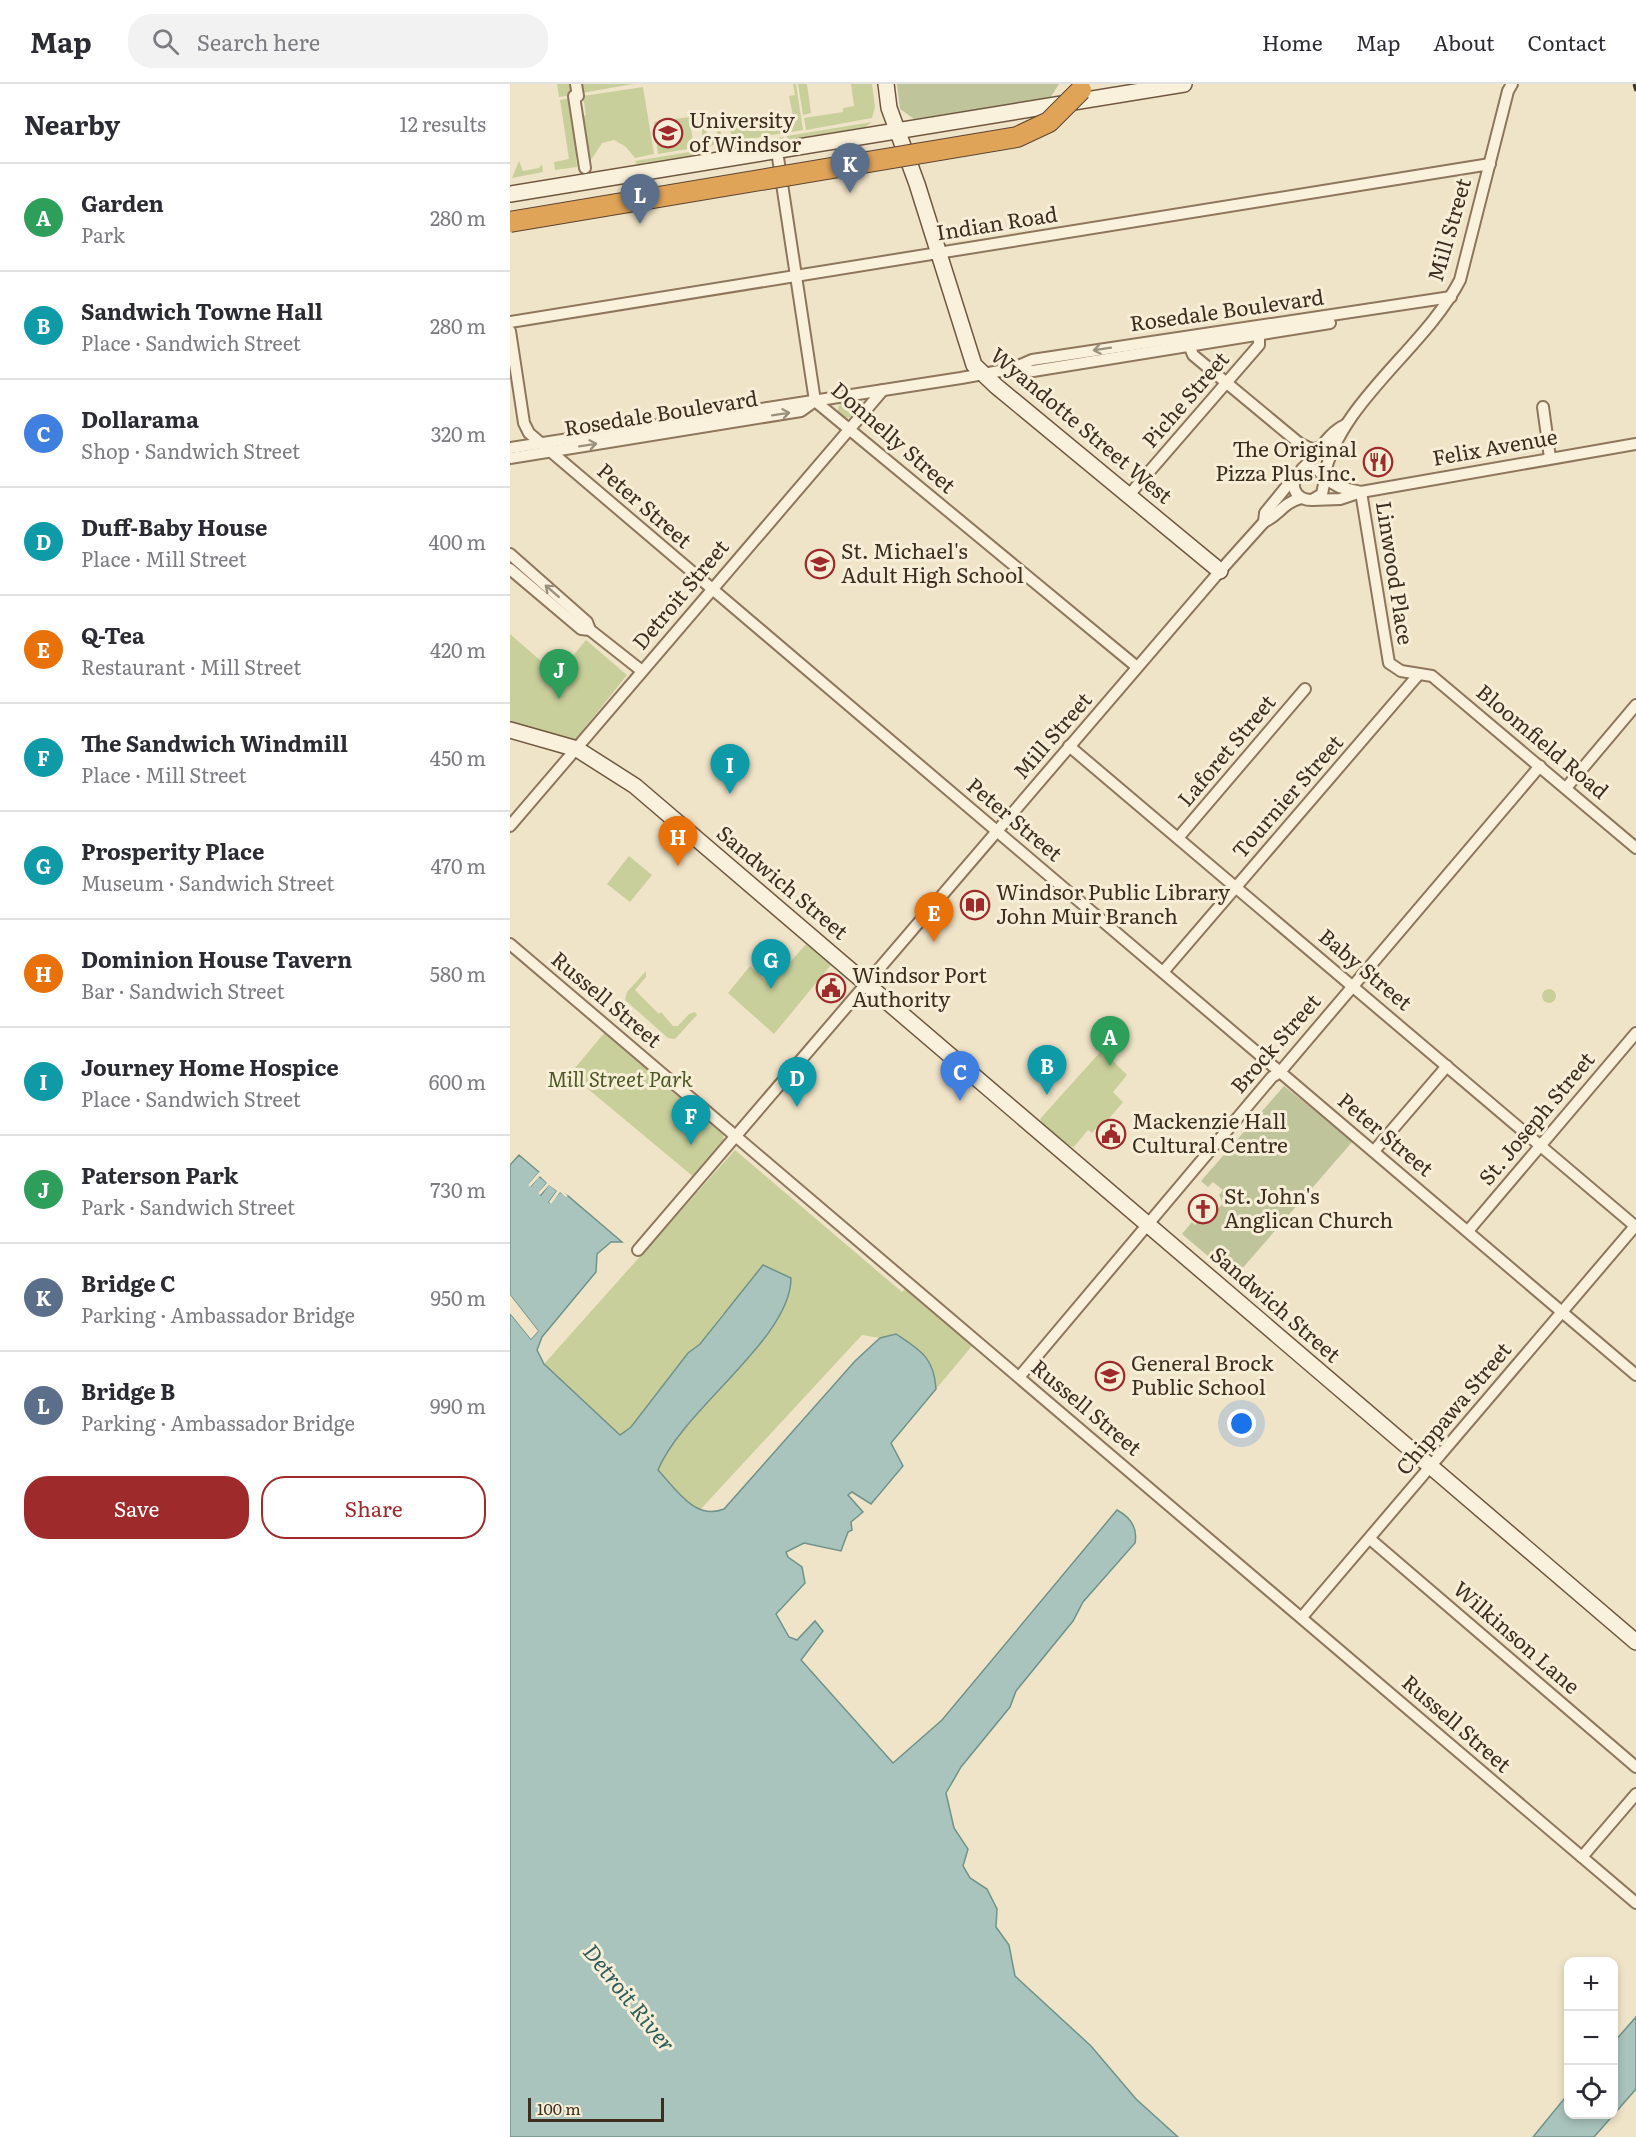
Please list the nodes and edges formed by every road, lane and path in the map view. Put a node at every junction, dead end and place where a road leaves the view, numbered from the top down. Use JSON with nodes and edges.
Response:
{"nodes":[{"id":1,"x":576,"y":84,"type":"edge"},
{"id":2,"x":886,"y":84,"type":"edge"},
{"id":3,"x":1184,"y":84,"type":"edge"},
{"id":4,"x":1512,"y":84,"type":"edge"},
{"id":5,"x":1081,"y":90,"type":"dead end"},
{"id":6,"x":897,"y":131,"type":"junction"},
{"id":7,"x":777,"y":151,"type":"junction"},
{"id":8,"x":1490,"y":164,"type":"junction"},
{"id":9,"x":585,"y":168,"type":"dead end"},
{"id":10,"x":510,"y":194,"type":"edge"},
{"id":11,"x":510,"y":222,"type":"edge"},
{"id":12,"x":938,"y":253,"type":"junction"},
{"id":13,"x":796,"y":276,"type":"junction"},
{"id":14,"x":1449,"y":301,"type":"junction"},
{"id":15,"x":510,"y":322,"type":"edge"},
{"id":16,"x":1259,"y":330,"type":"junction"},
{"id":17,"x":510,"y":331,"type":"edge"},
{"id":18,"x":1188,"y":341,"type":"junction"},
{"id":19,"x":981,"y":374,"type":"junction"},
{"id":20,"x":1227,"y":383,"type":"junction"},
{"id":21,"x":883,"y":390,"type":"junction"},
{"id":22,"x":815,"y":402,"type":"junction"},
{"id":23,"x":1543,"y":407,"type":"dead end"},
{"id":24,"x":1345,"y":425,"type":"junction"},
{"id":25,"x":848,"y":430,"type":"junction"},
{"id":26,"x":541,"y":443,"type":"junction"},
{"id":27,"x":1299,"y":443,"type":"junction"},
{"id":28,"x":1636,"y":444,"type":"edge"},
{"id":29,"x":510,"y":448,"type":"edge"},
{"id":30,"x":1321,"y":448,"type":"junction"},
{"id":31,"x":550,"y":451,"type":"junction"},
{"id":32,"x":510,"y":458,"type":"edge"},
{"id":33,"x":1550,"y":458,"type":"junction"},
{"id":34,"x":1299,"y":472,"type":"junction"},
{"id":35,"x":1325,"y":478,"type":"junction"},
{"id":36,"x":1361,"y":492,"type":"junction"},
{"id":37,"x":1129,"y":495,"type":"junction"},
{"id":38,"x":1301,"y":498,"type":"junction"},
{"id":39,"x":1312,"y":500,"type":"junction"},
{"id":40,"x":1264,"y":522,"type":"junction"},
{"id":41,"x":510,"y":554,"type":"edge"},
{"id":42,"x":510,"y":569,"type":"edge"},
{"id":43,"x":1220,"y":571,"type":"junction"},
{"id":44,"x":711,"y":589,"type":"junction"},
{"id":45,"x":590,"y":630,"type":"junction"},
{"id":46,"x":1137,"y":667,"type":"junction"},
{"id":47,"x":642,"y":671,"type":"junction"},
{"id":48,"x":1419,"y":674,"type":"junction"},
{"id":49,"x":1305,"y":689,"type":"dead end"},
{"id":50,"x":1636,"y":705,"type":"edge"},
{"id":51,"x":510,"y":730,"type":"edge"},
{"id":52,"x":1069,"y":746,"type":"junction"},
{"id":53,"x":577,"y":749,"type":"junction"},
{"id":54,"x":1539,"y":766,"type":"junction"},
{"id":55,"x":1566,"y":788,"type":"junction"},
{"id":56,"x":510,"y":826,"type":"edge"},
{"id":57,"x":996,"y":831,"type":"junction"},
{"id":58,"x":1178,"y":838,"type":"junction"},
{"id":59,"x":1636,"y":848,"type":"edge"},
{"id":60,"x":1237,"y":886,"type":"junction"},
{"id":61,"x":510,"y":944,"type":"edge"},
{"id":62,"x":1163,"y":972,"type":"junction"},
{"id":63,"x":866,"y":982,"type":"junction"},
{"id":64,"x":1353,"y":986,"type":"junction"},
{"id":65,"x":1636,"y":1033,"type":"edge"},
{"id":66,"x":1447,"y":1066,"type":"junction"},
{"id":67,"x":1280,"y":1072,"type":"junction"},
{"id":68,"x":737,"y":1136,"type":"junction"},
{"id":69,"x":1541,"y":1146,"type":"junction"},
{"id":70,"x":1374,"y":1151,"type":"junction"},
{"id":71,"x":1149,"y":1225,"type":"junction"},
{"id":72,"x":1635,"y":1225,"type":"edge"},
{"id":73,"x":1468,"y":1231,"type":"junction"},
{"id":74,"x":1627,"y":1235,"type":"junction"},
{"id":75,"x":1636,"y":1243,"type":"edge"},
{"id":76,"x":638,"y":1250,"type":"dead end"},
{"id":77,"x":1562,"y":1312,"type":"junction"},
{"id":78,"x":1636,"y":1375,"type":"edge"},
{"id":79,"x":1020,"y":1376,"type":"junction"},
{"id":80,"x":1431,"y":1466,"type":"junction"},
{"id":81,"x":1370,"y":1539,"type":"junction"},
{"id":82,"x":1302,"y":1617,"type":"junction"},
{"id":83,"x":1636,"y":1642,"type":"edge"},
{"id":84,"x":1636,"y":1767,"type":"edge"},
{"id":85,"x":1636,"y":1794,"type":"edge"},
{"id":86,"x":1582,"y":1857,"type":"junction"},
{"id":87,"x":1636,"y":1903,"type":"edge"}],
"edges":[{"from":1,"to":9,"type":"street"},
{"from":2,"to":6,"type":"main road","name":"Wyandotte Street West"},
{"from":3,"to":6,"type":"main road"},
{"from":4,"to":8,"type":"street","name":"Mill Street"},
{"from":5,"to":11,"type":"highway","bridge":true},
{"from":6,"to":7,"type":"main road"},
{"from":6,"to":12,"type":"main road","name":"Wyandotte Street West"},
{"from":7,"to":10,"type":"main road"},
{"from":7,"to":13,"type":"street","name":"Donnelly Street"},
{"from":8,"to":12,"type":"street","name":"Indian Road"},
{"from":8,"to":14,"type":"street","name":"Mill Street"},
{"from":12,"to":13,"type":"street","name":"Indian Road"},
{"from":12,"to":19,"type":"main road","name":"Wyandotte Street West"},
{"from":13,"to":15,"type":"street","name":"Indian Road"},
{"from":13,"to":22,"type":"street","name":"Donnelly Street"},
{"from":14,"to":16,"type":"street","name":"Rosedale Boulevard"},
{"from":14,"to":24,"type":"street","name":"Mill Street"},
{"from":16,"to":18,"type":"street","name":"Rosedale Boulevard"},
{"from":16,"to":20,"type":"street","name":"Piche Street"},
{"from":17,"to":26,"type":"street","name":"Peter Street"},
{"from":18,"to":19,"type":"street","name":"Rosedale Boulevard"},
{"from":18,"to":20,"type":"street"},
{"from":19,"to":21,"type":"street","name":"Rosedale Boulevard"},
{"from":19,"to":37,"type":"main road","name":"Wyandotte Street West"},
{"from":20,"to":27,"type":"street"},
{"from":20,"to":37,"type":"street","name":"Piche Street"},
{"from":21,"to":22,"type":"street","name":"Rosedale Boulevard"},
{"from":21,"to":25,"type":"street","name":"Detroit Street"},
{"from":22,"to":25,"type":"street","name":"Donnelly Street"},
{"from":22,"to":26,"type":"street","name":"Rosedale Boulevard"},
{"from":31,"to":22,"type":"street","name":"Rosedale Boulevard","one_way":true},
{"from":23,"to":33,"type":"street"},
{"from":24,"to":30,"type":"street","name":"Mill Street"},
{"from":24,"to":35,"type":"street","name":"Mill Street"},
{"from":25,"to":44,"type":"street","name":"Detroit Street"},
{"from":25,"to":46,"type":"street","name":"Donnelly Street"},
{"from":26,"to":29,"type":"street","name":"Rosedale Boulevard"},
{"from":26,"to":31,"type":"street","name":"Peter Street"},
{"from":27,"to":30,"type":"street"},
{"from":27,"to":34,"type":"street"},
{"from":28,"to":33,"type":"street","name":"Felix Avenue"},
{"from":30,"to":34,"type":"street","name":"Mill Street"},
{"from":31,"to":32,"type":"street","name":"Rosedale Boulevard"},
{"from":31,"to":44,"type":"street","name":"Peter Street"},
{"from":33,"to":36,"type":"street","name":"Felix Avenue"},
{"from":34,"to":35,"type":"street"},
{"from":34,"to":38,"type":"street"},
{"from":34,"to":40,"type":"street","name":"Mill Street"},
{"from":35,"to":36,"type":"street","name":"Felix Avenue"},
{"from":35,"to":39,"type":"street"},
{"from":36,"to":39,"type":"street","name":"Felix Avenue"},
{"from":36,"to":48,"type":"street","name":"Linwood Place"},
{"from":37,"to":43,"type":"main road","name":"Wyandotte Street West"},
{"from":38,"to":39,"type":"street"},
{"from":38,"to":40,"type":"street","name":"Mill Street"},
{"from":40,"to":43,"type":"street","name":"Mill Street"},
{"from":45,"to":41,"type":"street","one_way":true},
{"from":42,"to":45,"type":"street"},
{"from":43,"to":46,"type":"street","name":"Mill Street"},
{"from":44,"to":47,"type":"street","name":"Detroit Street"},
{"from":44,"to":57,"type":"street","name":"Peter Street"},
{"from":45,"to":47,"type":"street"},
{"from":46,"to":52,"type":"street","name":"Mill Street"},
{"from":47,"to":53,"type":"street","name":"Detroit Street"},
{"from":48,"to":54,"type":"street","name":"Bloomfield Road"},
{"from":48,"to":60,"type":"street","name":"Tournier Street"},
{"from":49,"to":58,"type":"street","name":"Laforet Street"},
{"from":50,"to":55,"type":"street"},
{"from":51,"to":53,"type":"main road","name":"Sandwich Street"},
{"from":52,"to":57,"type":"street","name":"Mill Street"},
{"from":52,"to":58,"type":"street","name":"Baby Street"},
{"from":53,"to":56,"type":"street","name":"Detroit Street"},
{"from":53,"to":63,"type":"main road","name":"Sandwich Street"},
{"from":54,"to":55,"type":"street","name":"Bloomfield Road"},
{"from":54,"to":64,"type":"street","name":"Brock Street"},
{"from":55,"to":59,"type":"street","name":"Bloomfield Road"},
{"from":57,"to":62,"type":"street","name":"Peter Street"},
{"from":57,"to":63,"type":"street","name":"Mill Street"},
{"from":58,"to":60,"type":"street","name":"Baby Street"},
{"from":60,"to":62,"type":"street","name":"Tournier Street"},
{"from":60,"to":64,"type":"street","name":"Baby Street"},
{"from":61,"to":68,"type":"street","name":"Russell Street"},
{"from":62,"to":67,"type":"street","name":"Peter Street"},
{"from":63,"to":68,"type":"street","name":"Mill Street"},
{"from":63,"to":71,"type":"main road","name":"Sandwich Street"},
{"from":64,"to":66,"type":"street","name":"Baby Street"},
{"from":64,"to":67,"type":"street","name":"Brock Street"},
{"from":65,"to":69,"type":"street","name":"St. Joseph Street"},
{"from":66,"to":69,"type":"street","name":"Baby Street"},
{"from":66,"to":70,"type":"street"},
{"from":67,"to":70,"type":"street","name":"Peter Street"},
{"from":67,"to":71,"type":"street","name":"Brock Street"},
{"from":68,"to":76,"type":"street","name":"Mill Street"},
{"from":68,"to":79,"type":"street","name":"Russell Street"},
{"from":69,"to":72,"type":"street","name":"Baby Street"},
{"from":69,"to":73,"type":"street","name":"St. Joseph Street"},
{"from":70,"to":73,"type":"street","name":"Peter Street"},
{"from":71,"to":79,"type":"street","name":"Brock Street"},
{"from":71,"to":80,"type":"main road","name":"Sandwich Street"},
{"from":72,"to":74,"type":"street","name":"Chippawa Street"},
{"from":73,"to":77,"type":"street","name":"Peter Street"},
{"from":74,"to":75,"type":"street"},
{"from":74,"to":77,"type":"street","name":"Chippawa Street"},
{"from":77,"to":78,"type":"street","name":"Peter Street"},
{"from":77,"to":80,"type":"street","name":"Chippawa Street"},
{"from":79,"to":82,"type":"street","name":"Russell Street"},
{"from":80,"to":81,"type":"street","name":"Chippawa Street"},
{"from":80,"to":83,"type":"main road","name":"Sandwich Street"},
{"from":81,"to":82,"type":"street","name":"Chippawa Street"},
{"from":81,"to":84,"type":"street","name":"Wilkinson Lane"},
{"from":82,"to":86,"type":"street","name":"Russell Street"},
{"from":85,"to":86,"type":"street"},
{"from":86,"to":87,"type":"street","name":"Russell Street"}]}
